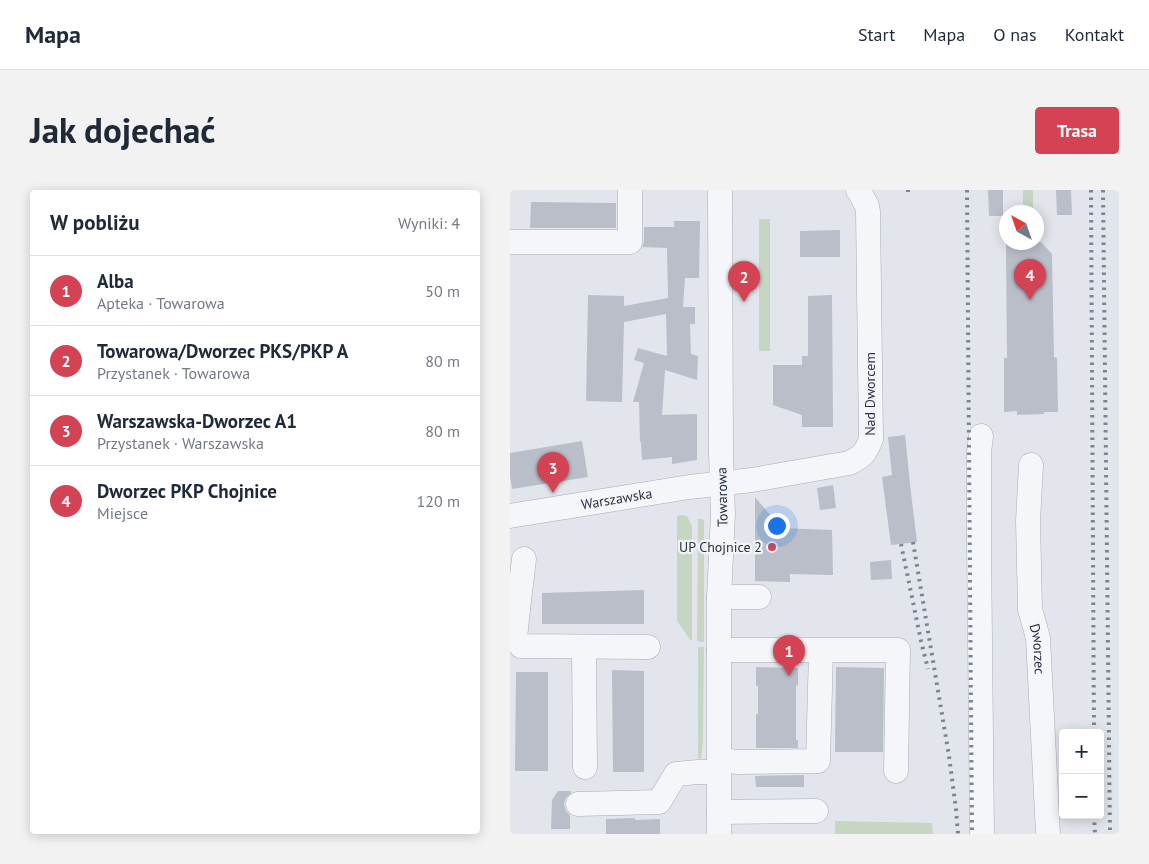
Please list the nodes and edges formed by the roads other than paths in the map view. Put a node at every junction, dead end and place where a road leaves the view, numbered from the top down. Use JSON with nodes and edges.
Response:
{"nodes":[{"id":1,"x":630,"y":190,"type":"edge"},
{"id":2,"x":720,"y":190,"type":"edge"},
{"id":3,"x":858,"y":191,"type":"edge"},
{"id":4,"x":510,"y":242,"type":"edge"},
{"id":5,"x":981,"y":436,"type":"dead end"},
{"id":6,"x":1031,"y":465,"type":"dead end"},
{"id":7,"x":722,"y":484,"type":"junction"},
{"id":8,"x":510,"y":516,"type":"edge"},
{"id":9,"x":524,"y":559,"type":"dead end"},
{"id":10,"x":719,"y":597,"type":"junction"},
{"id":11,"x":759,"y":597,"type":"dead end"},
{"id":12,"x":514,"y":610,"type":"edge"},
{"id":13,"x":584,"y":648,"type":"junction"},
{"id":14,"x":648,"y":648,"type":"dead end"},
{"id":15,"x":719,"y":650,"type":"junction"},
{"id":16,"x":821,"y":650,"type":"junction"},
{"id":17,"x":719,"y":766,"type":"junction"},
{"id":18,"x":585,"y":768,"type":"dead end"},
{"id":19,"x":896,"y":771,"type":"dead end"},
{"id":20,"x":578,"y":804,"type":"dead end"},
{"id":21,"x":816,"y":810,"type":"dead end"},
{"id":22,"x":719,"y":823,"type":"edge"},
{"id":23,"x":982,"y":834,"type":"edge"},
{"id":24,"x":1048,"y":834,"type":"edge"}],
"edges":[{"from":1,"to":4,"type":"street"},
{"from":2,"to":7,"type":"street","name":"Towarowa"},
{"from":3,"to":7,"type":"street","name":"Nad Dworcem"},
{"from":5,"to":23,"type":"street"},
{"from":6,"to":24,"type":"street","name":"Dworzec"},
{"from":7,"to":8,"type":"street","name":"Warszawska"},
{"from":7,"to":10,"type":"street","name":"Towarowa"},
{"from":9,"to":12,"type":"street"},
{"from":10,"to":11,"type":"street"},
{"from":10,"to":15,"type":"street","name":"Towarowa"},
{"from":12,"to":13,"type":"street"},
{"from":13,"to":14,"type":"street"},
{"from":13,"to":18,"type":"street"},
{"from":15,"to":16,"type":"street"},
{"from":15,"to":17,"type":"street","name":"Towarowa"},
{"from":16,"to":17,"type":"street"},
{"from":16,"to":19,"type":"street"},
{"from":17,"to":20,"type":"street"},
{"from":17,"to":22,"type":"street","name":"Towarowa"},
{"from":21,"to":22,"type":"street"}]}
